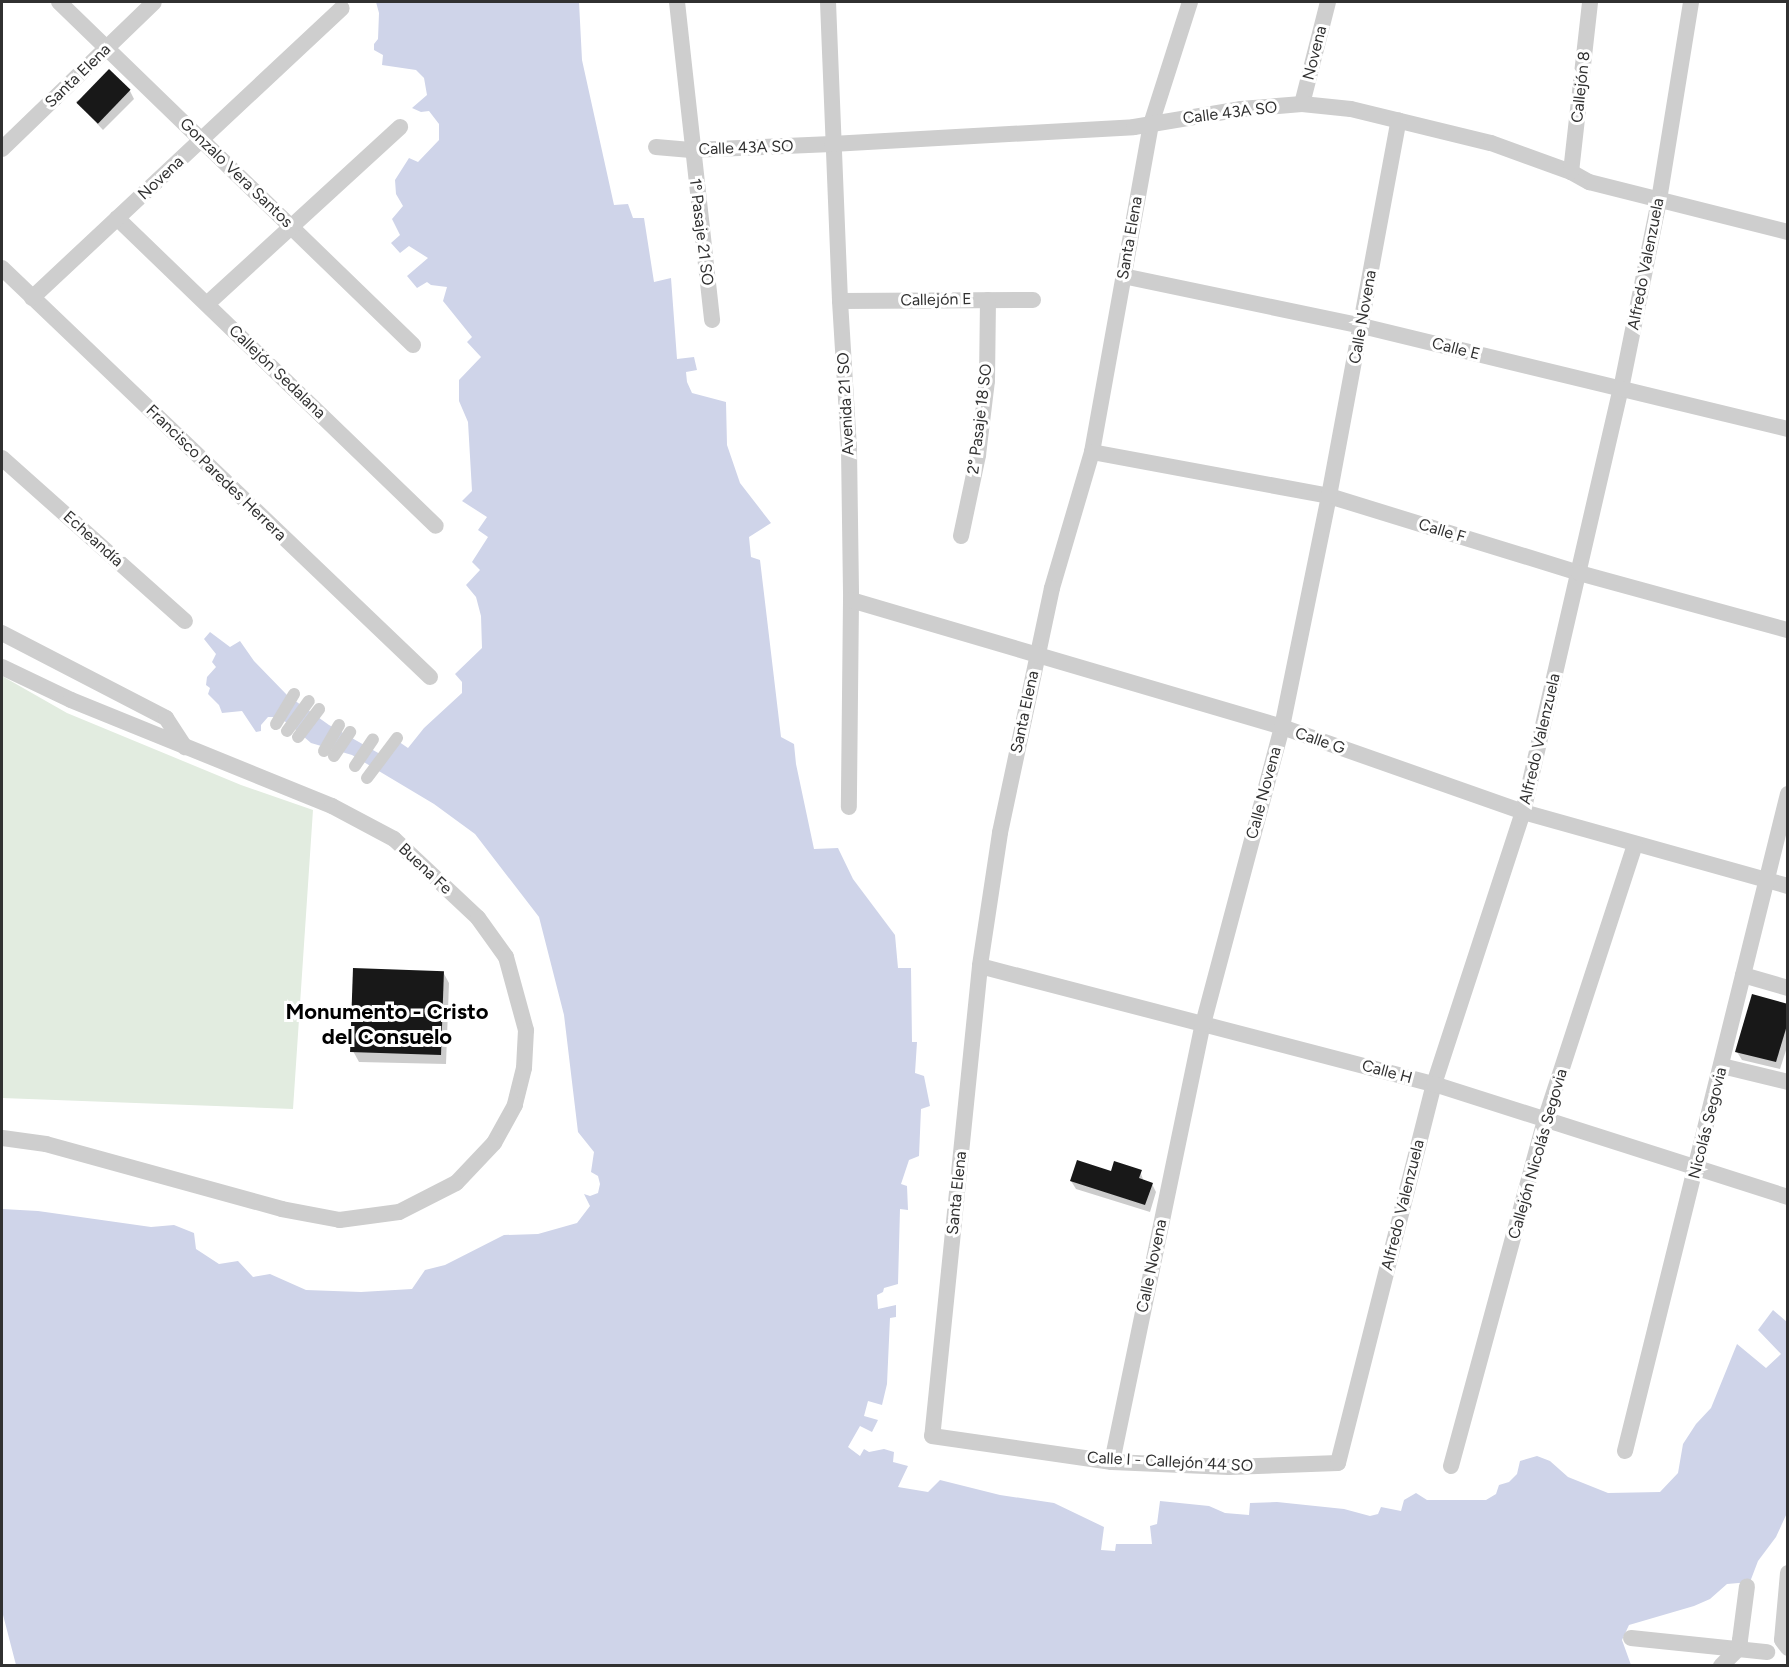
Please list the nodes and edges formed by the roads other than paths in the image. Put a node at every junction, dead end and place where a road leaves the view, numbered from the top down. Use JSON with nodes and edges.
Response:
{"nodes":[{"id":1,"x":59,"y":2,"type":"edge"},
{"id":2,"x":154,"y":2,"type":"edge"},
{"id":3,"x":676,"y":2,"type":"edge"},
{"id":4,"x":828,"y":2,"type":"edge"},
{"id":5,"x":1190,"y":2,"type":"edge"},
{"id":6,"x":1328,"y":2,"type":"edge"},
{"id":7,"x":1590,"y":2,"type":"edge"},
{"id":8,"x":1691,"y":2,"type":"edge"},
{"id":9,"x":342,"y":8,"type":"dead end"},
{"id":10,"x":108,"y":49,"type":"junction"},
{"id":11,"x":1302,"y":104,"type":"junction"},
{"id":12,"x":1399,"y":120,"type":"junction"},
{"id":13,"x":1151,"y":124,"type":"junction"},
{"id":14,"x":400,"y":127,"type":"dead end"},
{"id":15,"x":201,"y":140,"type":"junction"},
{"id":16,"x":832,"y":144,"type":"junction"},
{"id":17,"x":656,"y":147,"type":"dead end"},
{"id":18,"x":2,"y":149,"type":"edge"},
{"id":19,"x":691,"y":150,"type":"junction"},
{"id":20,"x":1571,"y":172,"type":"junction"},
{"id":21,"x":1659,"y":200,"type":"junction"},
{"id":22,"x":117,"y":218,"type":"junction"},
{"id":23,"x":292,"y":227,"type":"junction"},
{"id":24,"x":1788,"y":232,"type":"edge"},
{"id":25,"x":2,"y":268,"type":"edge"},
{"id":26,"x":1123,"y":276,"type":"junction"},
{"id":27,"x":32,"y":298,"type":"junction"},
{"id":28,"x":988,"y":300,"type":"junction"},
{"id":29,"x":1033,"y":300,"type":"dead end"},
{"id":30,"x":840,"y":301,"type":"junction"},
{"id":31,"x":207,"y":304,"type":"junction"},
{"id":32,"x":712,"y":320,"type":"dead end"},
{"id":33,"x":1362,"y":326,"type":"junction"},
{"id":34,"x":413,"y":345,"type":"dead end"},
{"id":35,"x":1621,"y":389,"type":"junction"},
{"id":36,"x":1788,"y":429,"type":"edge"},
{"id":37,"x":1092,"y":452,"type":"junction"},
{"id":38,"x":2,"y":458,"type":"edge"},
{"id":39,"x":1329,"y":496,"type":"junction"},
{"id":40,"x":436,"y":526,"type":"dead end"},
{"id":41,"x":961,"y":536,"type":"dead end"},
{"id":42,"x":1579,"y":573,"type":"junction"},
{"id":43,"x":851,"y":600,"type":"junction"},
{"id":44,"x":185,"y":621,"type":"dead end"},
{"id":45,"x":1788,"y":630,"type":"edge"},
{"id":46,"x":2,"y":633,"type":"edge"},
{"id":47,"x":1037,"y":655,"type":"junction"},
{"id":48,"x":2,"y":667,"type":"edge"},
{"id":49,"x":430,"y":677,"type":"dead end"},
{"id":50,"x":294,"y":694,"type":"dead end"},
{"id":51,"x":314,"y":705,"type":"dead end"},
{"id":52,"x":1282,"y":727,"type":"junction"},
{"id":53,"x":345,"y":729,"type":"dead end"},
{"id":54,"x":397,"y":738,"type":"dead end"},
{"id":55,"x":373,"y":740,"type":"dead end"},
{"id":56,"x":185,"y":747,"type":"junction"},
{"id":57,"x":329,"y":753,"type":"dead end"},
{"id":58,"x":355,"y":766,"type":"dead end"},
{"id":59,"x":367,"y":778,"type":"dead end"},
{"id":60,"x":1788,"y":794,"type":"edge"},
{"id":61,"x":849,"y":807,"type":"dead end"},
{"id":62,"x":1523,"y":812,"type":"junction"},
{"id":63,"x":1635,"y":845,"type":"junction"},
{"id":64,"x":1765,"y":880,"type":"junction"},
{"id":65,"x":1788,"y":886,"type":"edge"},
{"id":66,"x":980,"y":966,"type":"junction"},
{"id":67,"x":1743,"y":975,"type":"junction"},
{"id":68,"x":1788,"y":988,"type":"edge"},
{"id":69,"x":1203,"y":1024,"type":"junction"},
{"id":70,"x":1722,"y":1066,"type":"junction"},
{"id":71,"x":1788,"y":1082,"type":"edge"},
{"id":72,"x":1434,"y":1084,"type":"junction"},
{"id":73,"x":1545,"y":1120,"type":"junction"},
{"id":74,"x":2,"y":1138,"type":"edge"},
{"id":75,"x":1697,"y":1169,"type":"junction"},
{"id":76,"x":1788,"y":1197,"type":"edge"},
{"id":77,"x":932,"y":1436,"type":"joint"},
{"id":78,"x":1625,"y":1451,"type":"dead end"},
{"id":79,"x":1112,"y":1462,"type":"junction"},
{"id":80,"x":1338,"y":1463,"type":"joint"},
{"id":81,"x":1451,"y":1466,"type":"dead end"},
{"id":82,"x":1788,"y":1573,"type":"edge"},
{"id":83,"x":1747,"y":1586,"type":"dead end"},
{"id":84,"x":1631,"y":1638,"type":"dead end"},
{"id":85,"x":1786,"y":1648,"type":"edge"},
{"id":86,"x":1738,"y":1649,"type":"junction"},
{"id":87,"x":1767,"y":1652,"type":"dead end"},
{"id":88,"x":1721,"y":1665,"type":"edge"}],
"edges":[{"from":1,"to":10,"type":"street","name":"Gonzalo Vera Santos"},
{"from":2,"to":10,"type":"street","name":"Santa Elena"},
{"from":3,"to":19,"type":"street","name":"1º Pasaje 21 SO"},
{"from":4,"to":16,"type":"street","name":"Avenida 21 SO"},
{"from":5,"to":13,"type":"street","name":"Santa Elena"},
{"from":6,"to":11,"type":"street","name":"Novena"},
{"from":7,"to":20,"type":"street","name":"Callejón 8"},
{"from":8,"to":21,"type":"street","name":"Alfredo Valenzuela"},
{"from":9,"to":15,"type":"street","name":"Novena"},
{"from":10,"to":15,"type":"street","name":"Gonzalo Vera Santos"},
{"from":10,"to":18,"type":"street","name":"Santa Elena"},
{"from":11,"to":12,"type":"street","name":"Calle 43A SO"},
{"from":11,"to":13,"type":"street","name":"Calle 43A SO"},
{"from":12,"to":20,"type":"street","name":"Calle 43A SO"},
{"from":12,"to":33,"type":"street","name":"Calle Novena"},
{"from":13,"to":16,"type":"street","name":"Calle 43A SO"},
{"from":13,"to":26,"type":"street","name":"Santa Elena"},
{"from":14,"to":23,"type":"street"},
{"from":15,"to":22,"type":"street","name":"Novena"},
{"from":15,"to":23,"type":"street","name":"Gonzalo Vera Santos"},
{"from":16,"to":19,"type":"street","name":"Calle 43A SO"},
{"from":16,"to":30,"type":"street","name":"Avenida 21 SO"},
{"from":17,"to":19,"type":"street","name":"Calle 43A SO"},
{"from":19,"to":32,"type":"street","name":"1º Pasaje 21 SO"},
{"from":20,"to":21,"type":"street","name":"Calle 43A SO"},
{"from":21,"to":24,"type":"street","name":"Calle 43A SO"},
{"from":21,"to":35,"type":"street","name":"Alfredo Valenzuela"},
{"from":22,"to":27,"type":"street","name":"Novena"},
{"from":22,"to":31,"type":"street","name":"Callejón Sedalana"},
{"from":23,"to":31,"type":"street"},
{"from":23,"to":34,"type":"street","name":"Gonzalo Vera Santos"},
{"from":25,"to":27,"type":"street","name":"Francisco Paredes Herrera"},
{"from":26,"to":33,"type":"street","name":"Calle E"},
{"from":26,"to":37,"type":"street","name":"Santa Elena"},
{"from":27,"to":49,"type":"street","name":"Francisco Paredes Herrera"},
{"from":28,"to":29,"type":"street","name":"Callejón E"},
{"from":28,"to":30,"type":"street","name":"Callejón E"},
{"from":28,"to":41,"type":"street","name":"2° Pasaje 18 SO"},
{"from":30,"to":43,"type":"street","name":"Avenida 21 SO"},
{"from":31,"to":40,"type":"street","name":"Callejón Sedalana"},
{"from":33,"to":35,"type":"street","name":"Calle E"},
{"from":33,"to":39,"type":"street","name":"Calle Novena"},
{"from":35,"to":36,"type":"street","name":"Calle E"},
{"from":35,"to":42,"type":"street","name":"Alfredo Valenzuela"},
{"from":37,"to":39,"type":"street","name":"Calle F"},
{"from":37,"to":47,"type":"street","name":"Santa Elena"},
{"from":38,"to":44,"type":"street","name":"Echeandía"},
{"from":39,"to":42,"type":"street","name":"Calle F"},
{"from":39,"to":52,"type":"street","name":"Calle Novena"},
{"from":42,"to":45,"type":"street","name":"Calle F"},
{"from":42,"to":62,"type":"street","name":"Alfredo Valenzuela"},
{"from":43,"to":47,"type":"street","name":"Calle G"},
{"from":43,"to":61,"type":"street","name":"Avenida 21 SO"},
{"from":46,"to":56,"type":"street"},
{"from":47,"to":52,"type":"street","name":"Calle G"},
{"from":47,"to":66,"type":"street","name":"Santa Elena"},
{"from":48,"to":56,"type":"street","name":"Buena Fe"},
{"from":50,"to":51,"type":"street"},
{"from":52,"to":62,"type":"street","name":"Calle G"},
{"from":52,"to":69,"type":"street","name":"Calle Novena"},
{"from":53,"to":57,"type":"street"},
{"from":54,"to":59,"type":"street"},
{"from":55,"to":58,"type":"street"},
{"from":56,"to":74,"type":"street","name":"Buena Fe"},
{"from":60,"to":64,"type":"street","name":"Nicolás Segovia"},
{"from":62,"to":63,"type":"street","name":"Calle G"},
{"from":62,"to":72,"type":"street","name":"Alfredo Valenzuela"},
{"from":63,"to":64,"type":"street","name":"Calle G"},
{"from":63,"to":73,"type":"street","name":"Callejón Nicolás Segovia"},
{"from":64,"to":65,"type":"street","name":"Calle G"},
{"from":64,"to":67,"type":"street","name":"Nicolás Segovia"},
{"from":66,"to":69,"type":"street","name":"Calle H"},
{"from":66,"to":77,"type":"street","name":"Santa Elena"},
{"from":67,"to":68,"type":"street"},
{"from":67,"to":70,"type":"street","name":"Nicolás Segovia"},
{"from":69,"to":72,"type":"street","name":"Calle H"},
{"from":69,"to":79,"type":"street","name":"Calle Novena"},
{"from":70,"to":71,"type":"street"},
{"from":70,"to":75,"type":"street","name":"Nicolás Segovia"},
{"from":72,"to":73,"type":"street","name":"Calle H"},
{"from":72,"to":80,"type":"street","name":"Alfredo Valenzuela"},
{"from":73,"to":75,"type":"street","name":"Calle H"},
{"from":73,"to":81,"type":"street","name":"Callejón Nicolás Segovia"},
{"from":75,"to":76,"type":"street","name":"Calle H"},
{"from":75,"to":78,"type":"street","name":"Nicolás Segovia"},
{"from":77,"to":79,"type":"street","name":"Calle I - Callejón 44 SO"},
{"from":79,"to":80,"type":"street","name":"Calle I - Callejón 44 SO"},
{"from":82,"to":85,"type":"street"},
{"from":83,"to":86,"type":"street"},
{"from":84,"to":86,"type":"street"},
{"from":86,"to":87,"type":"street"},
{"from":86,"to":88,"type":"street"}]}
